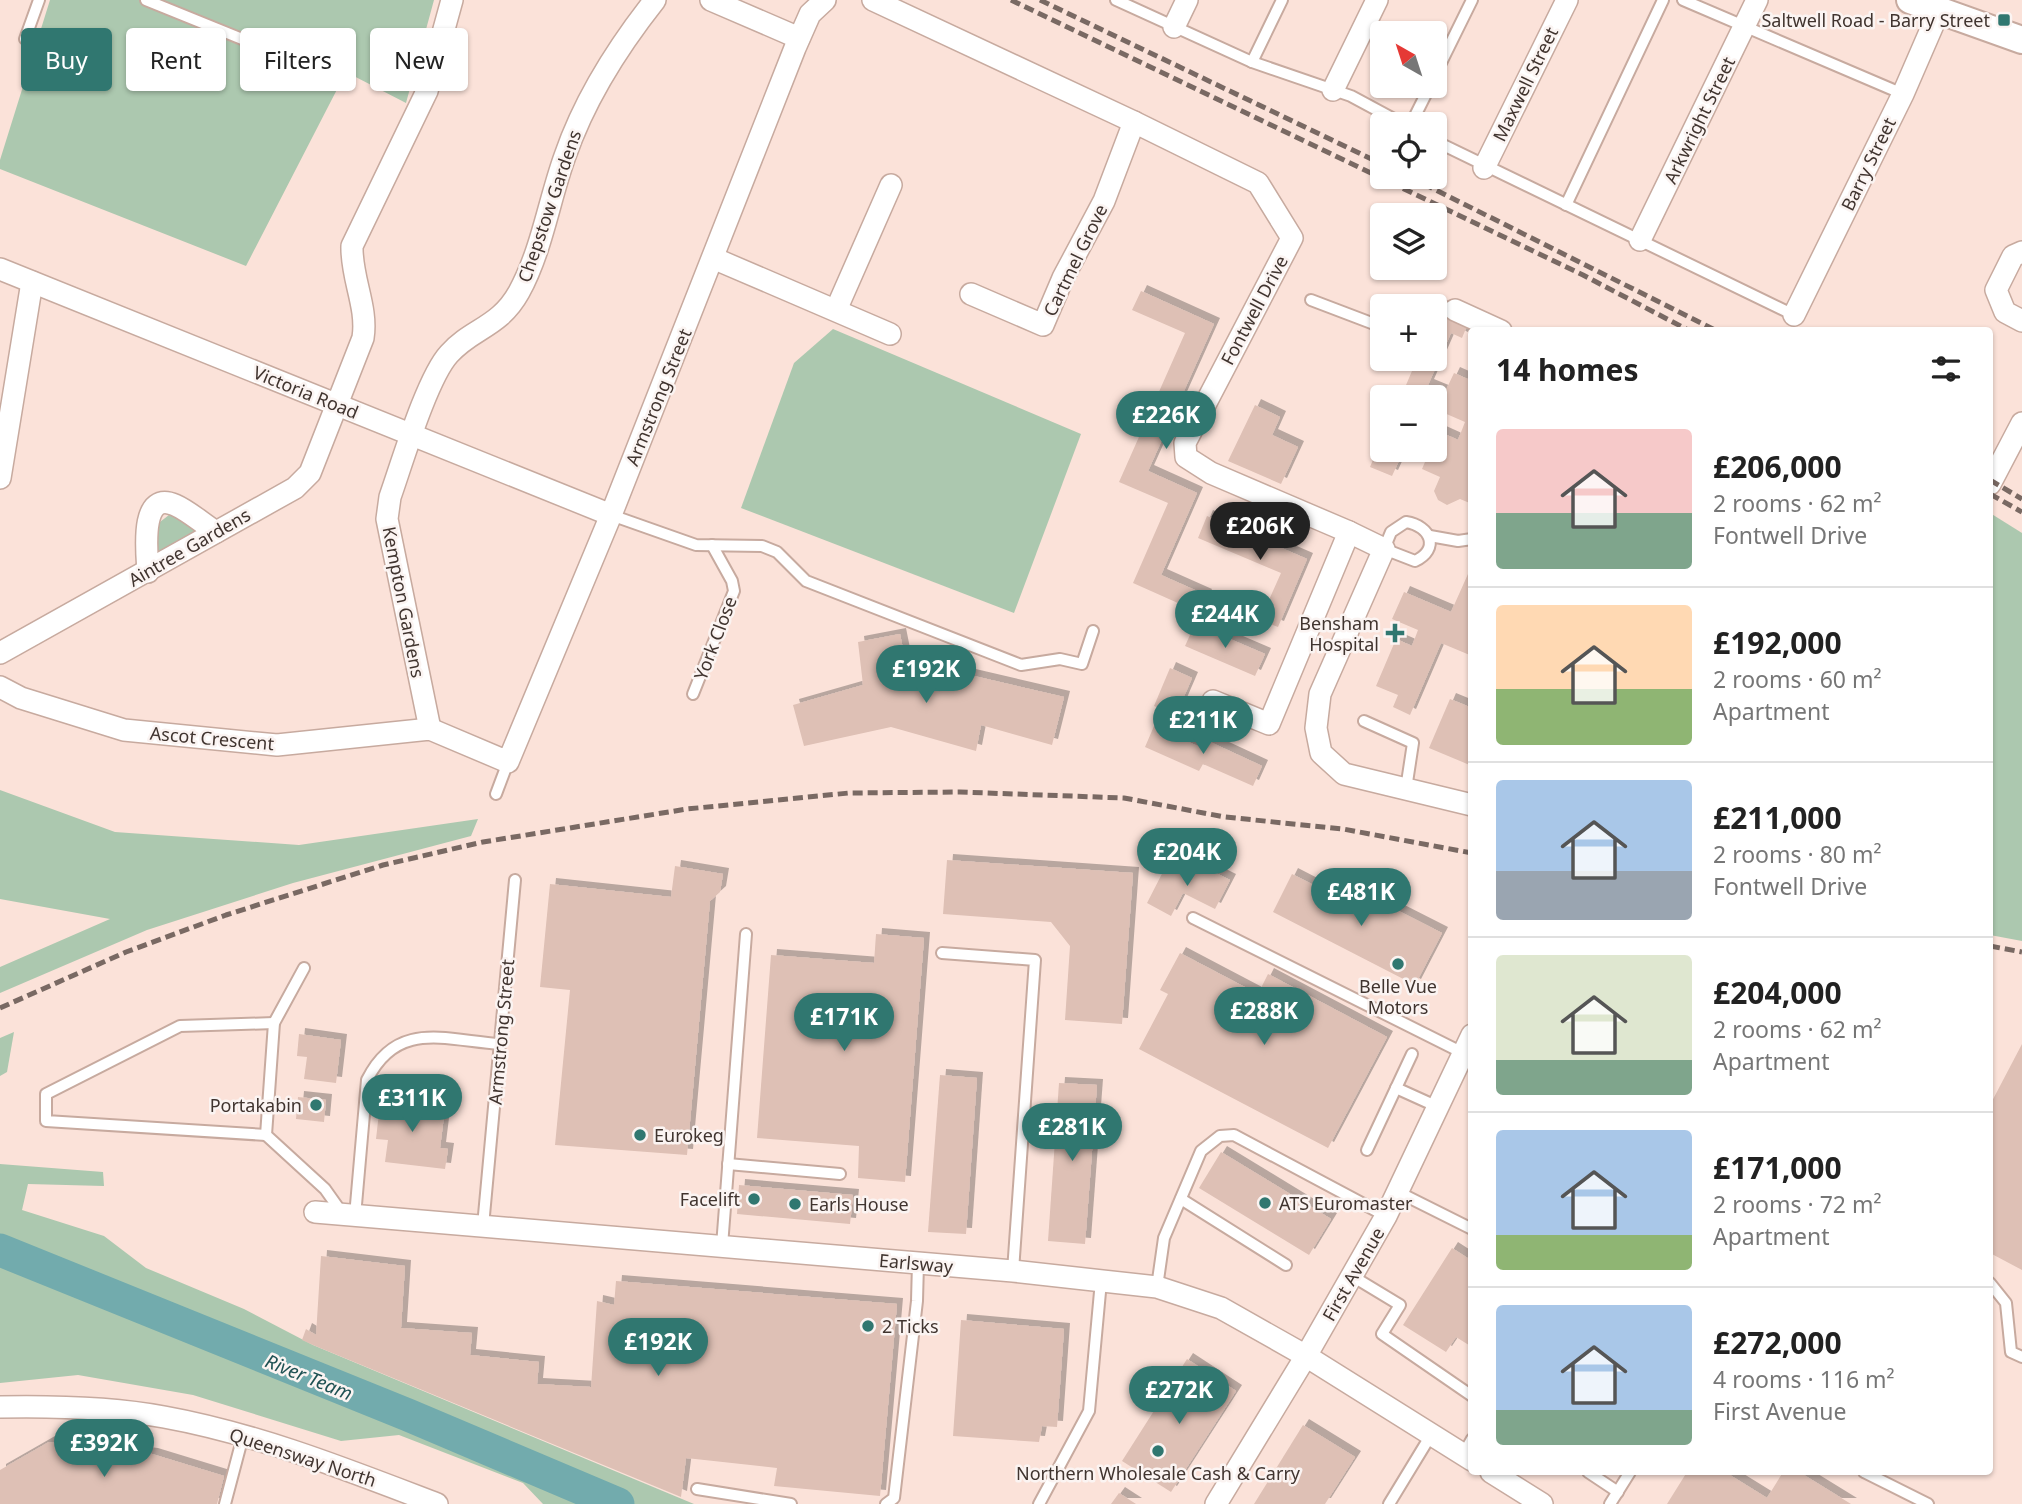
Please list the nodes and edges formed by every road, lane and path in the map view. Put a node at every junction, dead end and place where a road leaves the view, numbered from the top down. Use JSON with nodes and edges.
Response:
{"nodes":[{"id":1,"x":39,"y":0,"type":"edge"},
{"id":2,"x":146,"y":0,"type":"edge"},
{"id":3,"x":452,"y":0,"type":"edge"},
{"id":4,"x":655,"y":0,"type":"edge"},
{"id":5,"x":711,"y":0,"type":"edge"},
{"id":6,"x":873,"y":0,"type":"edge"},
{"id":7,"x":1116,"y":0,"type":"edge"},
{"id":8,"x":1187,"y":0,"type":"edge"},
{"id":9,"x":1282,"y":0,"type":"edge"},
{"id":10,"x":1377,"y":0,"type":"edge"},
{"id":11,"x":1472,"y":0,"type":"edge"},
{"id":12,"x":1567,"y":0,"type":"edge"},
{"id":13,"x":1663,"y":0,"type":"edge"},
{"id":14,"x":1683,"y":0,"type":"edge"},
{"id":15,"x":1757,"y":0,"type":"edge"},
{"id":16,"x":1910,"y":0,"type":"edge"},
{"id":17,"x":822,"y":1,"type":"edge"},
{"id":18,"x":1939,"y":11,"type":"junction"},
{"id":19,"x":1744,"y":26,"type":"junction"},
{"id":20,"x":1174,"y":27,"type":"junction"},
{"id":21,"x":29,"y":28,"type":"edge"},
{"id":22,"x":240,"y":38,"type":"edge"},
{"id":23,"x":799,"y":38,"type":"junction"},
{"id":24,"x":2022,"y":40,"type":"edge"},
{"id":25,"x":1447,"y":51,"type":"edge"},
{"id":26,"x":1252,"y":62,"type":"junction"},
{"id":27,"x":1333,"y":90,"type":"junction"},
{"id":28,"x":1903,"y":94,"type":"junction"},
{"id":29,"x":1378,"y":112,"type":"edge"},
{"id":30,"x":1134,"y":122,"type":"junction"},
{"id":31,"x":1447,"y":147,"type":"edge"},
{"id":32,"x":1484,"y":167,"type":"junction"},
{"id":33,"x":891,"y":186,"type":"dead end"},
{"id":34,"x":1566,"y":205,"type":"junction"},
{"id":35,"x":1640,"y":240,"type":"junction"},
{"id":36,"x":2022,"y":253,"type":"edge"},
{"id":37,"x":713,"y":258,"type":"junction"},
{"id":38,"x":0,"y":269,"type":"edge"},
{"id":39,"x":32,"y":282,"type":"junction"},
{"id":40,"x":971,"y":294,"type":"dead end"},
{"id":41,"x":1311,"y":300,"type":"dead end"},
{"id":42,"x":1447,"y":308,"type":"edge"},
{"id":43,"x":836,"y":310,"type":"junction"},
{"id":44,"x":1455,"y":310,"type":"joint"},
{"id":45,"x":1794,"y":315,"type":"joint"},
{"id":46,"x":2022,"y":321,"type":"edge"},
{"id":47,"x":1370,"y":322,"type":"edge"},
{"id":48,"x":1492,"y":327,"type":"edge"},
{"id":49,"x":890,"y":334,"type":"dead end"},
{"id":50,"x":339,"y":405,"type":"junction"},
{"id":51,"x":2022,"y":423,"type":"edge"},
{"id":52,"x":412,"y":435,"type":"junction"},
{"id":53,"x":1994,"y":477,"type":"edge"},
{"id":54,"x":0,"y":478,"type":"edge"},
{"id":55,"x":611,"y":514,"type":"junction"},
{"id":56,"x":216,"y":532,"type":"junction"},
{"id":57,"x":1349,"y":532,"type":"junction"},
{"id":58,"x":1430,"y":536,"type":"junction"},
{"id":59,"x":1468,"y":540,"type":"edge"},
{"id":60,"x":712,"y":545,"type":"junction"},
{"id":61,"x":1384,"y":549,"type":"junction"},
{"id":62,"x":148,"y":572,"type":"junction"},
{"id":63,"x":1093,"y":631,"type":"dead end"},
{"id":64,"x":0,"y":653,"type":"edge"},
{"id":65,"x":0,"y":687,"type":"edge"},
{"id":66,"x":693,"y":694,"type":"dead end"},
{"id":67,"x":1213,"y":701,"type":"dead end"},
{"id":68,"x":1364,"y":721,"type":"dead end"},
{"id":69,"x":430,"y":729,"type":"junction"},
{"id":70,"x":508,"y":762,"type":"junction"},
{"id":71,"x":1406,"y":789,"type":"junction"},
{"id":72,"x":496,"y":794,"type":"dead end"},
{"id":73,"x":1468,"y":804,"type":"edge"},
{"id":74,"x":516,"y":880,"type":"dead end"},
{"id":75,"x":1193,"y":918,"type":"dead end"},
{"id":76,"x":746,"y":934,"type":"dead end"},
{"id":77,"x":942,"y":953,"type":"dead end"},
{"id":78,"x":304,"y":968,"type":"dead end"},
{"id":79,"x":274,"y":1023,"type":"junction"},
{"id":80,"x":500,"y":1044,"type":"junction"},
{"id":81,"x":1467,"y":1044,"type":"edge"},
{"id":82,"x":1412,"y":1054,"type":"dead end"},
{"id":83,"x":1396,"y":1088,"type":"junction"},
{"id":84,"x":1438,"y":1107,"type":"junction"},
{"id":85,"x":265,"y":1135,"type":"junction"},
{"id":86,"x":1367,"y":1150,"type":"dead end"},
{"id":87,"x":728,"y":1164,"type":"junction"},
{"id":88,"x":840,"y":1174,"type":"dead end"},
{"id":89,"x":1398,"y":1192,"type":"junction"},
{"id":90,"x":1181,"y":1199,"type":"junction"},
{"id":91,"x":315,"y":1212,"type":"dead end"},
{"id":92,"x":349,"y":1216,"type":"junction"},
{"id":93,"x":1386,"y":1216,"type":"junction"},
{"id":94,"x":483,"y":1226,"type":"junction"},
{"id":95,"x":1468,"y":1227,"type":"edge"},
{"id":96,"x":722,"y":1246,"type":"junction"},
{"id":97,"x":919,"y":1263,"type":"junction"},
{"id":98,"x":1286,"y":1265,"type":"dead end"},
{"id":99,"x":1013,"y":1271,"type":"junction"},
{"id":100,"x":1352,"y":1276,"type":"junction"},
{"id":101,"x":1101,"y":1281,"type":"junction"},
{"id":102,"x":1157,"y":1287,"type":"junction"},
{"id":103,"x":1993,"y":1287,"type":"edge"},
{"id":104,"x":1306,"y":1356,"type":"junction"},
{"id":105,"x":2022,"y":1357,"type":"edge"},
{"id":106,"x":1468,"y":1393,"type":"edge"},
{"id":107,"x":0,"y":1407,"type":"edge"},
{"id":108,"x":1432,"y":1435,"type":"junction"},
{"id":109,"x":243,"y":1436,"type":"junction"},
{"id":110,"x":1468,"y":1451,"type":"edge"},
{"id":111,"x":1495,"y":1475,"type":"edge"},
{"id":112,"x":1592,"y":1475,"type":"edge"},
{"id":113,"x":1628,"y":1475,"type":"edge"},
{"id":114,"x":1870,"y":1475,"type":"edge"},
{"id":115,"x":697,"y":1489,"type":"dead end"},
{"id":116,"x":1618,"y":1492,"type":"junction"},
{"id":117,"x":226,"y":1504,"type":"edge"},
{"id":118,"x":437,"y":1504,"type":"edge"},
{"id":119,"x":791,"y":1504,"type":"edge"},
{"id":120,"x":886,"y":1504,"type":"edge"},
{"id":121,"x":1039,"y":1504,"type":"edge"},
{"id":122,"x":1216,"y":1504,"type":"edge"},
{"id":123,"x":1389,"y":1504,"type":"edge"},
{"id":124,"x":1542,"y":1504,"type":"edge"},
{"id":125,"x":1610,"y":1504,"type":"edge"},
{"id":126,"x":1928,"y":1504,"type":"edge"}],
"edges":[{"from":1,"to":21,"type":"lane"},
{"from":2,"to":22,"type":"lane"},
{"from":3,"to":50,"type":"street","name":"Aintree Gardens"},
{"from":4,"to":52,"type":"street","name":"Chepstow Gardens"},
{"from":5,"to":23,"type":"street"},
{"from":6,"to":30,"type":"street","name":"Fontwell Drive"},
{"from":7,"to":20,"type":"lane"},
{"from":8,"to":20,"type":"street"},
{"from":9,"to":26,"type":"lane"},
{"from":10,"to":27,"type":"street"},
{"from":11,"to":25,"type":"lane"},
{"from":12,"to":32,"type":"street","name":"Maxwell Street"},
{"from":13,"to":34,"type":"lane"},
{"from":14,"to":19,"type":"lane"},
{"from":15,"to":19,"type":"street","name":"Arkwright Street"},
{"from":16,"to":18,"type":"street"},
{"from":17,"to":23,"type":"street","name":"Armstrong Street"},
{"from":18,"to":24,"type":"street"},
{"from":18,"to":28,"type":"street","name":"Barry Street"},
{"from":19,"to":28,"type":"lane"},
{"from":19,"to":35,"type":"street","name":"Arkwright Street"},
{"from":20,"to":26,"type":"lane"},
{"from":23,"to":37,"type":"street","name":"Armstrong Street"},
{"from":26,"to":27,"type":"lane"},
{"from":27,"to":29,"type":"lane"},
{"from":28,"to":45,"type":"street","name":"Barry Street"},
{"from":30,"to":40,"type":"street","name":"Cartmel Grove"},
{"from":30,"to":57,"type":"street","name":"Fontwell Drive"},
{"from":31,"to":32,"type":"lane"},
{"from":32,"to":34,"type":"lane"},
{"from":33,"to":43,"type":"street"},
{"from":34,"to":35,"type":"lane"},
{"from":35,"to":45,"type":"lane"},
{"from":36,"to":46,"type":"street"},
{"from":37,"to":43,"type":"street"},
{"from":37,"to":55,"type":"street","name":"Armstrong Street"},
{"from":38,"to":39,"type":"street","name":"Victoria Road"},
{"from":39,"to":50,"type":"street","name":"Victoria Road"},
{"from":39,"to":54,"type":"street"},
{"from":41,"to":47,"type":"lane"},
{"from":42,"to":44,"type":"lane"},
{"from":43,"to":49,"type":"street"},
{"from":44,"to":48,"type":"street"},
{"from":50,"to":52,"type":"street","name":"Victoria Road"},
{"from":50,"to":56,"type":"street","name":"Aintree Gardens"},
{"from":51,"to":53,"type":"street"},
{"from":52,"to":55,"type":"street","name":"Victoria Road"},
{"from":52,"to":69,"type":"street","name":"Kempton Gardens"},
{"from":55,"to":60,"type":"lane"},
{"from":55,"to":70,"type":"street","name":"Armstrong Street"},
{"from":56,"to":62,"type":"street","name":"Aintree Gardens"},
{"from":56,"to":62,"type":"street"},
{"from":57,"to":61,"type":"street"},
{"from":57,"to":67,"type":"street"},
{"from":58,"to":59,"type":"lane"},
{"from":58,"to":61,"type":"lane"},
{"from":58,"to":61,"type":"lane"},
{"from":60,"to":63,"type":"lane"},
{"from":60,"to":66,"type":"lane","name":"York Close"},
{"from":61,"to":71,"type":"street"},
{"from":62,"to":64,"type":"street","name":"Aintree Gardens"},
{"from":65,"to":69,"type":"street","name":"Ascot Crescent"},
{"from":68,"to":71,"type":"lane"},
{"from":69,"to":70,"type":"street","name":"Ascot Crescent"},
{"from":70,"to":72,"type":"lane","name":"Armstrong Street"},
{"from":71,"to":73,"type":"street"},
{"from":74,"to":80,"type":"lane","name":"Armstrong Street"},
{"from":75,"to":81,"type":"lane"},
{"from":76,"to":87,"type":"lane"},
{"from":77,"to":99,"type":"lane"},
{"from":78,"to":79,"type":"lane"},
{"from":79,"to":85,"type":"lane"},
{"from":79,"to":85,"type":"lane"},
{"from":80,"to":92,"type":"lane"},
{"from":80,"to":94,"type":"lane","name":"Armstrong Street"},
{"from":81,"to":84,"type":"street","name":"First Avenue"},
{"from":82,"to":83,"type":"lane"},
{"from":83,"to":84,"type":"lane"},
{"from":83,"to":86,"type":"lane"},
{"from":84,"to":89,"type":"street","name":"First Avenue"},
{"from":85,"to":92,"type":"lane"},
{"from":87,"to":88,"type":"lane"},
{"from":87,"to":96,"type":"lane"},
{"from":89,"to":93,"type":"street","name":"First Avenue"},
{"from":89,"to":95,"type":"lane"},
{"from":90,"to":93,"type":"lane"},
{"from":90,"to":98,"type":"lane"},
{"from":90,"to":102,"type":"lane"},
{"from":91,"to":92,"type":"street","name":"Earlsway"},
{"from":92,"to":94,"type":"street","name":"Earlsway"},
{"from":93,"to":100,"type":"street","name":"First Avenue"},
{"from":94,"to":96,"type":"street","name":"Earlsway"},
{"from":96,"to":97,"type":"street","name":"Earlsway"},
{"from":97,"to":99,"type":"street","name":"Earlsway"},
{"from":97,"to":120,"type":"lane"},
{"from":99,"to":101,"type":"street","name":"Earlsway"},
{"from":100,"to":104,"type":"street","name":"First Avenue"},
{"from":100,"to":106,"type":"lane"},
{"from":101,"to":102,"type":"street","name":"Earlsway"},
{"from":101,"to":121,"type":"lane"},
{"from":102,"to":104,"type":"street","name":"Earlsway"},
{"from":103,"to":105,"type":"lane"},
{"from":104,"to":108,"type":"street","name":"Earlsway"},
{"from":104,"to":122,"type":"street","name":"First Avenue"},
{"from":107,"to":109,"type":"street","name":"Queensway North"},
{"from":108,"to":110,"type":"street","name":"Earlsway"},
{"from":108,"to":123,"type":"lane"},
{"from":109,"to":117,"type":"lane"},
{"from":109,"to":118,"type":"street","name":"Queensway North"},
{"from":111,"to":124,"type":"street"},
{"from":112,"to":116,"type":"lane"},
{"from":113,"to":116,"type":"lane"},
{"from":114,"to":126,"type":"lane"},
{"from":115,"to":119,"type":"lane"},
{"from":116,"to":125,"type":"lane"}]}
